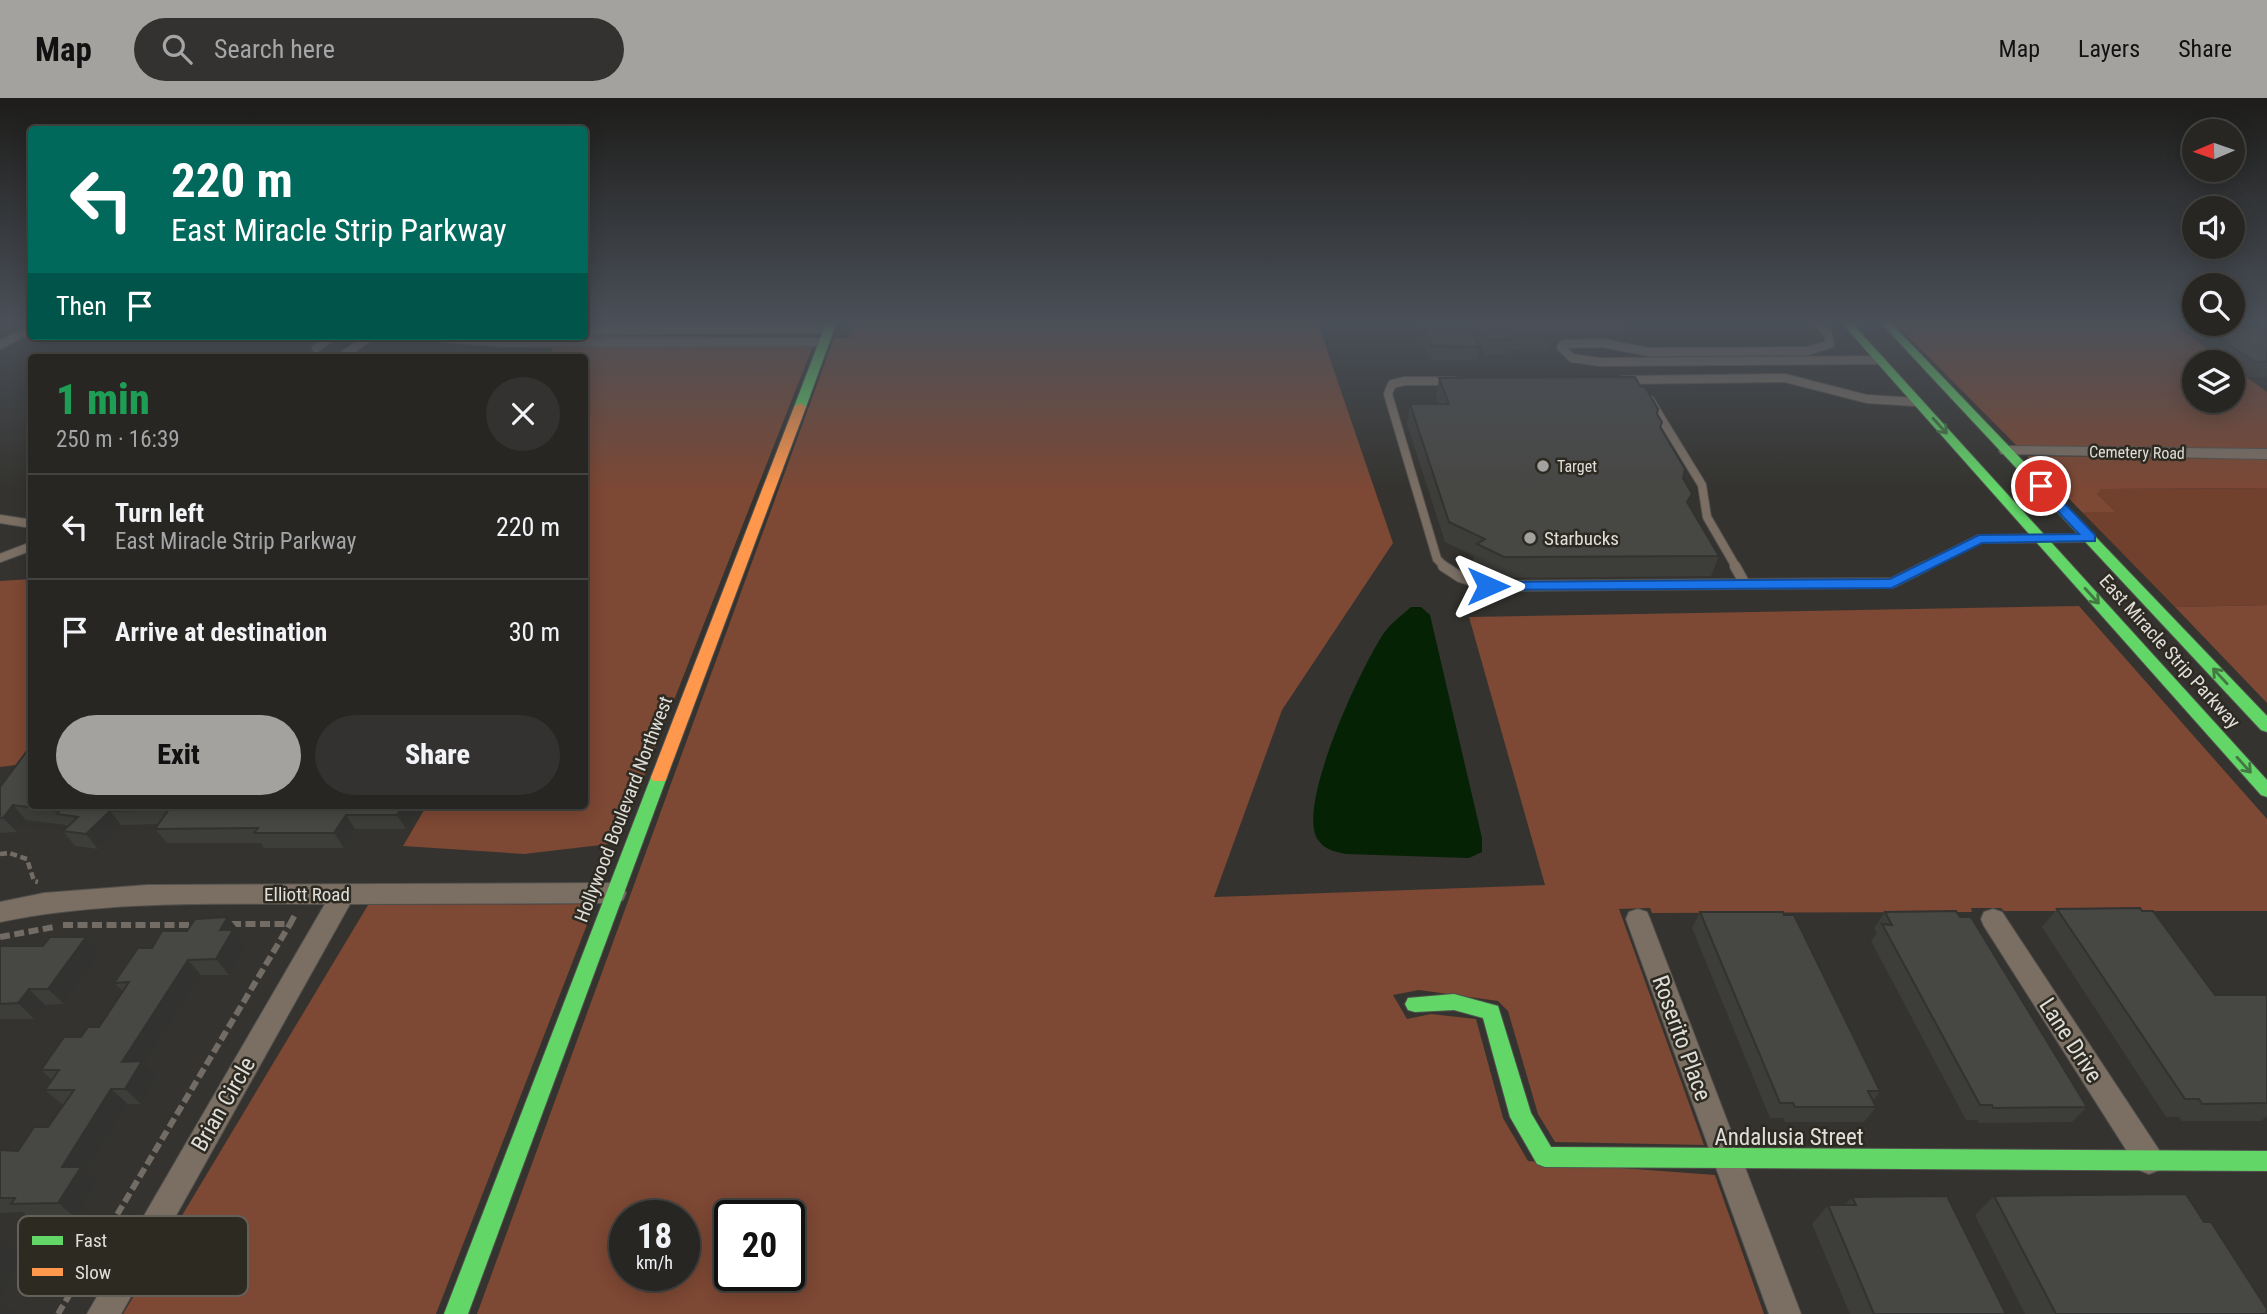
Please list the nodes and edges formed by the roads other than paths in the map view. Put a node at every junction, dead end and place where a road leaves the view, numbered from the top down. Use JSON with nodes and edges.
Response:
{"nodes":[{"id":1,"x":810,"y":378,"type":"edge"},
{"id":2,"x":1896,"y":378,"type":"edge"},
{"id":3,"x":1938,"y":378,"type":"edge"},
{"id":4,"x":1610,"y":380,"type":"edge"},
{"id":5,"x":1638,"y":380,"type":"junction"},
{"id":6,"x":1460,"y":381,"type":"edge"},
{"id":7,"x":1919,"y":402,"type":"junction"},
{"id":8,"x":2007,"y":451,"type":"junction"},
{"id":9,"x":2267,"y":454,"type":"edge"},
{"id":10,"x":0,"y":519,"type":"edge"},
{"id":11,"x":28,"y":523,"type":"edge"},
{"id":12,"x":2090,"y":538,"type":"junction"},
{"id":13,"x":2041,"y":539,"type":"junction"},
{"id":14,"x":28,"y":548,"type":"edge"},
{"id":15,"x":0,"y":558,"type":"edge"},
{"id":16,"x":1745,"y":584,"type":"junction"},
{"id":17,"x":2267,"y":726,"type":"edge"},
{"id":18,"x":2267,"y":791,"type":"edge"},
{"id":19,"x":614,"y":893,"type":"junction"},
{"id":20,"x":343,"y":894,"type":"junction"},
{"id":21,"x":0,"y":912,"type":"edge"},
{"id":22,"x":1639,"y":919,"type":"dead end"},
{"id":23,"x":1993,"y":919,"type":"dead end"},
{"id":24,"x":1415,"y":1004,"type":"dead end"},
{"id":25,"x":1728,"y":1160,"type":"junction"},
{"id":26,"x":2148,"y":1160,"type":"junction"},
{"id":27,"x":2267,"y":1161,"type":"edge"},
{"id":28,"x":159,"y":1216,"type":"edge"},
{"id":29,"x":113,"y":1296,"type":"edge"},
{"id":30,"x":103,"y":1314,"type":"edge"},
{"id":31,"x":456,"y":1314,"type":"edge"},
{"id":32,"x":1785,"y":1314,"type":"edge"}],
"edges":[{"from":1,"to":19,"type":"main road","name":"Hollywood Boulevard Northwest"},
{"from":2,"to":7,"type":"main road","name":"East Miracle Strip Parkway"},
{"from":3,"to":8,"type":"main road","name":"East Miracle Strip Parkway"},
{"from":4,"to":5,"type":"lane"},
{"from":5,"to":7,"type":"lane"},
{"from":5,"to":16,"type":"lane"},
{"from":6,"to":16,"type":"lane"},
{"from":7,"to":13,"type":"main road","name":"East Miracle Strip Parkway","one_way":true},
{"from":8,"to":9,"type":"street","name":"Cemetery Road"},
{"from":8,"to":12,"type":"main road","name":"East Miracle Strip Parkway"},
{"from":10,"to":11,"type":"lane"},
{"from":12,"to":13,"type":"lane"},
{"from":17,"to":12,"type":"main road","name":"East Miracle Strip Parkway","one_way":true},
{"from":13,"to":16,"type":"lane"},
{"from":13,"to":18,"type":"main road","name":"East Miracle Strip Parkway","one_way":true},
{"from":14,"to":15,"type":"lane"},
{"from":19,"to":20,"type":"street","name":"Elliott Road"},
{"from":19,"to":31,"type":"main road","name":"Hollywood Boulevard Northwest"},
{"from":20,"to":21,"type":"street","name":"Elliott Road"},
{"from":20,"to":28,"type":"street","name":"Brian Circle"},
{"from":22,"to":25,"type":"street","name":"Roserito Place"},
{"from":23,"to":26,"type":"street","name":"Lane Drive"},
{"from":24,"to":25,"type":"main road","name":"Andalusia Street"},
{"from":25,"to":26,"type":"main road","name":"Andalusia Street"},
{"from":25,"to":32,"type":"street","name":"Roserito Place"},
{"from":26,"to":27,"type":"main road","name":"Andalusia Street"},
{"from":29,"to":30,"type":"street","name":"Brian Circle"}]}
